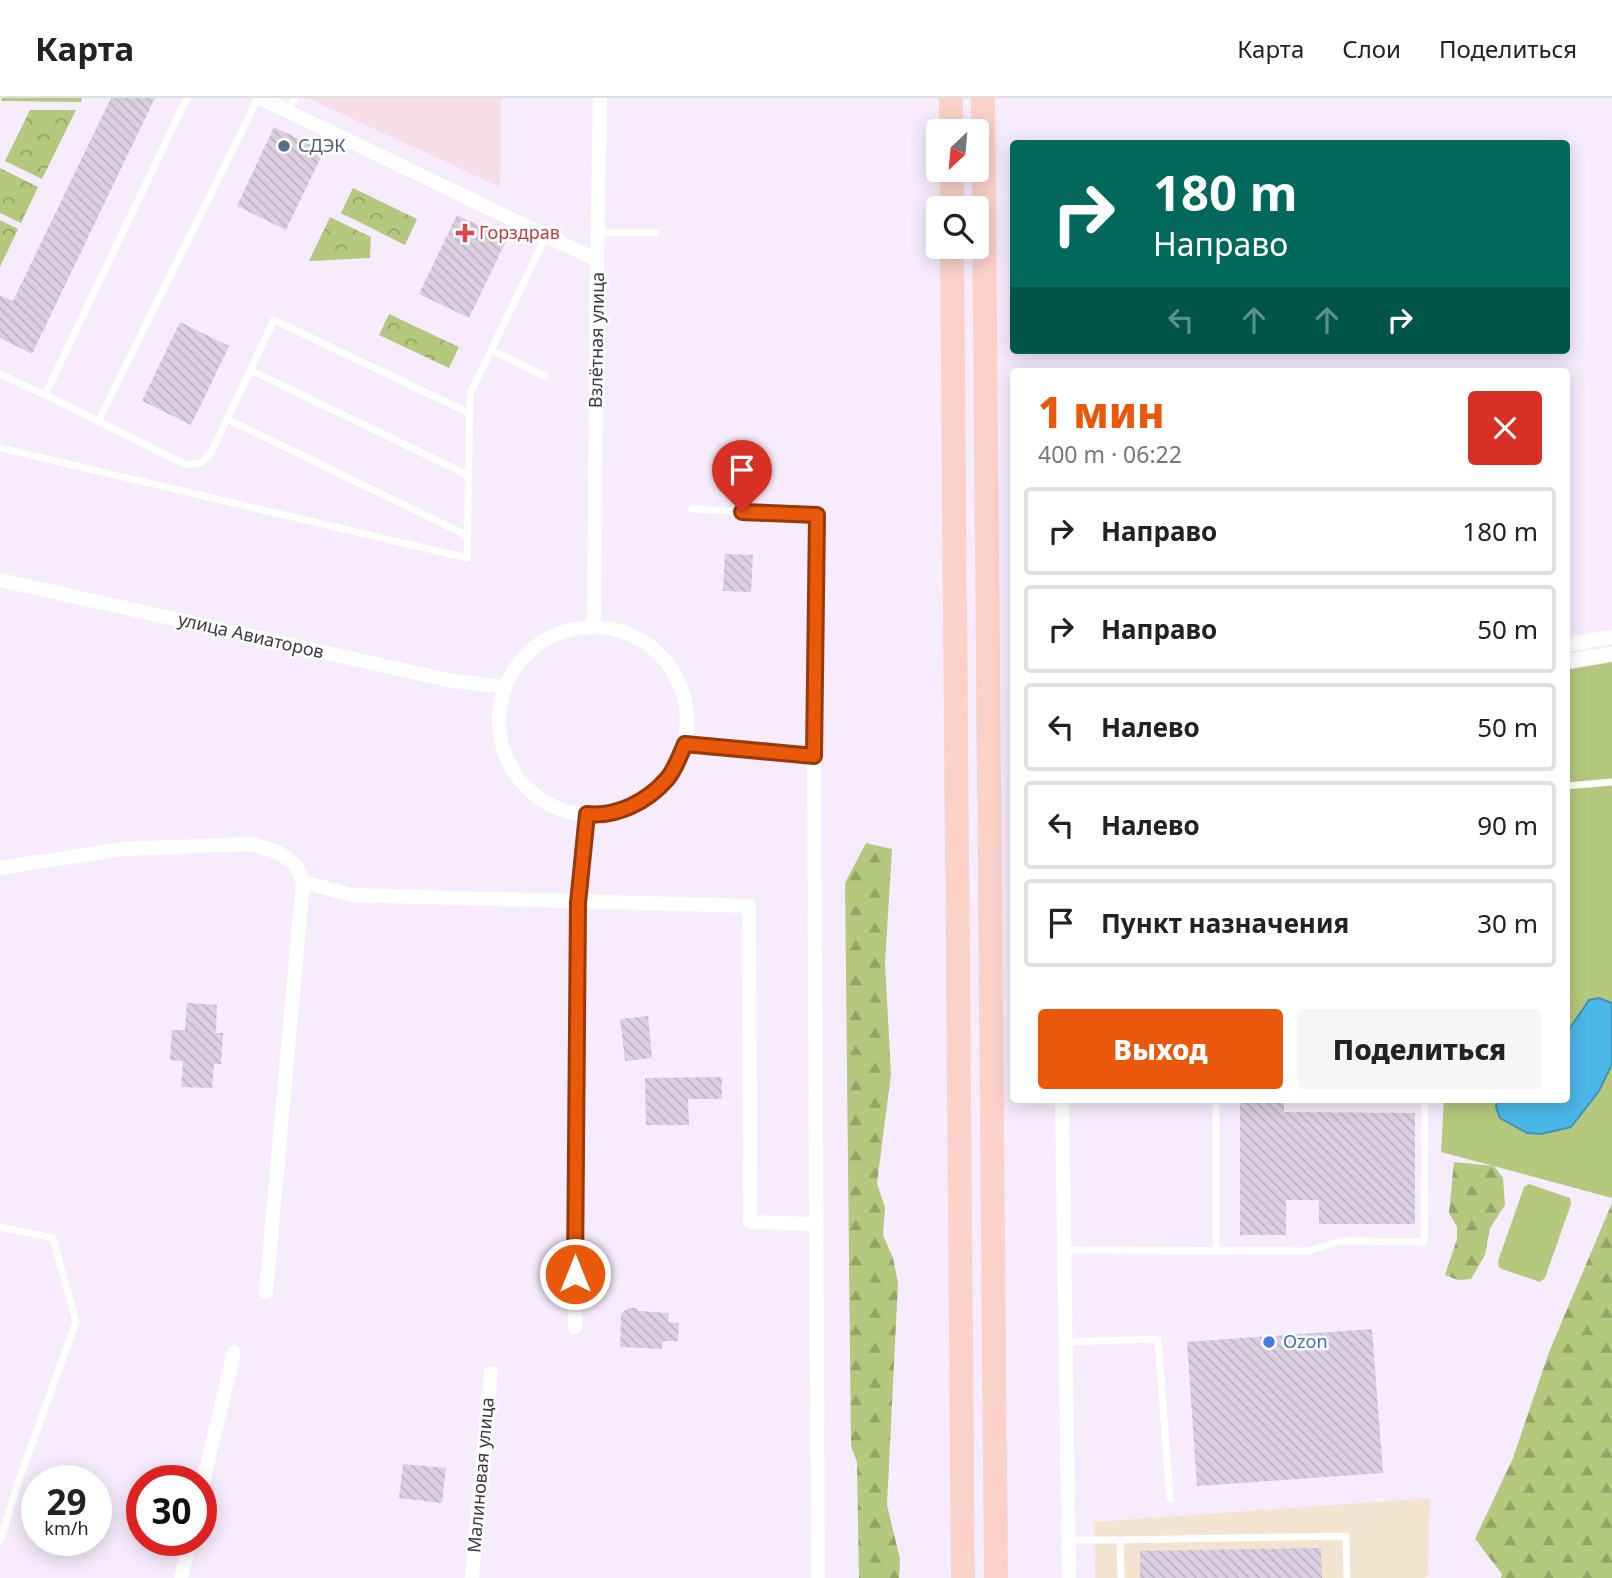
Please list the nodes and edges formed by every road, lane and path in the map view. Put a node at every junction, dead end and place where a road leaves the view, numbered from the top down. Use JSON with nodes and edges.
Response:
{"nodes":[{"id":1,"x":187,"y":98,"type":"edge"},
{"id":2,"x":259,"y":98,"type":"edge"},
{"id":3,"x":600,"y":98,"type":"edge"},
{"id":4,"x":951,"y":98,"type":"edge"},
{"id":5,"x":983,"y":98,"type":"edge"},
{"id":6,"x":291,"y":105,"type":"edge"},
{"id":7,"x":951,"y":119,"type":"edge"},
{"id":8,"x":598,"y":233,"type":"junction"},
{"id":9,"x":656,"y":233,"type":"dead end"},
{"id":10,"x":546,"y":235,"type":"junction"},
{"id":11,"x":952,"y":259,"type":"edge"},
{"id":12,"x":597,"y":260,"type":"junction"},
{"id":13,"x":491,"y":350,"type":"junction"},
{"id":14,"x":250,"y":370,"type":"junction"},
{"id":15,"x":0,"y":374,"type":"edge"},
{"id":16,"x":545,"y":376,"type":"dead end"},
{"id":17,"x":44,"y":395,"type":"junction"},
{"id":18,"x":469,"y":413,"type":"junction"},
{"id":19,"x":227,"y":419,"type":"junction"},
{"id":20,"x":98,"y":422,"type":"junction"},
{"id":21,"x":0,"y":448,"type":"edge"},
{"id":22,"x":468,"y":475,"type":"junction"},
{"id":23,"x":692,"y":509,"type":"dead end"},
{"id":24,"x":468,"y":536,"type":"junction"},
{"id":25,"x":0,"y":580,"type":"edge"},
{"id":26,"x":594,"y":626,"type":"junction"},
{"id":27,"x":1612,"y":637,"type":"edge"},
{"id":28,"x":1570,"y":644,"type":"edge"},
{"id":29,"x":1612,"y":654,"type":"edge"},
{"id":30,"x":1570,"y":660,"type":"edge"},
{"id":31,"x":504,"y":687,"type":"junction"},
{"id":32,"x":685,"y":744,"type":"junction"},
{"id":33,"x":814,"y":756,"type":"junction"},
{"id":34,"x":1612,"y":782,"type":"edge"},
{"id":35,"x":1570,"y":786,"type":"edge"},
{"id":36,"x":587,"y":814,"type":"junction"},
{"id":37,"x":0,"y":868,"type":"edge"},
{"id":38,"x":303,"y":882,"type":"junction"},
{"id":39,"x":578,"y":903,"type":"junction"},
{"id":40,"x":1062,"y":1103,"type":"edge"},
{"id":41,"x":1216,"y":1103,"type":"edge"},
{"id":42,"x":1425,"y":1103,"type":"edge"},
{"id":43,"x":815,"y":1224,"type":"junction"},
{"id":44,"x":0,"y":1227,"type":"edge"},
{"id":45,"x":1064,"y":1250,"type":"junction"},
{"id":46,"x":1216,"y":1251,"type":"junction"},
{"id":47,"x":266,"y":1292,"type":"dead end"},
{"id":48,"x":575,"y":1327,"type":"dead end"},
{"id":49,"x":1065,"y":1342,"type":"junction"},
{"id":50,"x":234,"y":1352,"type":"dead end"},
{"id":51,"x":491,"y":1373,"type":"dead end"},
{"id":52,"x":207,"y":1465,"type":"edge"},
{"id":53,"x":1170,"y":1499,"type":"dead end"},
{"id":54,"x":1120,"y":1539,"type":"junction"},
{"id":55,"x":1068,"y":1540,"type":"junction"},
{"id":56,"x":0,"y":1541,"type":"edge"},
{"id":57,"x":186,"y":1556,"type":"edge"},
{"id":58,"x":181,"y":1578,"type":"edge"},
{"id":59,"x":472,"y":1578,"type":"edge"},
{"id":60,"x":818,"y":1578,"type":"edge"},
{"id":61,"x":963,"y":1578,"type":"edge"},
{"id":62,"x":996,"y":1578,"type":"edge"},
{"id":63,"x":1069,"y":1578,"type":"edge"},
{"id":64,"x":1121,"y":1578,"type":"edge"},
{"id":65,"x":1347,"y":1578,"type":"edge"}],
"edges":[{"from":1,"to":17,"type":"lane"},
{"from":2,"to":6,"type":"street","name":"Взлётная улица"},
{"from":2,"to":20,"type":"lane"},
{"from":3,"to":8,"type":"street"},
{"from":4,"to":7,"type":"highway"},
{"from":5,"to":62,"type":"highway"},
{"from":6,"to":10,"type":"street","name":"Взлётная улица"},
{"from":8,"to":9,"type":"lane"},
{"from":8,"to":12,"type":"street"},
{"from":10,"to":12,"type":"street","name":"Взлётная улица"},
{"from":10,"to":13,"type":"lane"},
{"from":11,"to":61,"type":"highway"},
{"from":12,"to":26,"type":"street","name":"Взлётная улица"},
{"from":13,"to":16,"type":"lane"},
{"from":13,"to":18,"type":"lane"},
{"from":14,"to":18,"type":"lane"},
{"from":14,"to":19,"type":"lane"},
{"from":14,"to":22,"type":"lane"},
{"from":15,"to":17,"type":"lane"},
{"from":17,"to":20,"type":"lane"},
{"from":18,"to":22,"type":"lane"},
{"from":19,"to":20,"type":"lane"},
{"from":19,"to":24,"type":"lane"},
{"from":21,"to":24,"type":"lane"},
{"from":22,"to":24,"type":"lane"},
{"from":23,"to":33,"type":"lane"},
{"from":25,"to":31,"type":"street","name":"улица Авиаторов"},
{"from":26,"to":31,"type":"street"},
{"from":26,"to":32,"type":"street"},
{"from":27,"to":28,"type":"street"},
{"from":29,"to":30,"type":"street"},
{"from":31,"to":36,"type":"street"},
{"from":32,"to":33,"type":"street"},
{"from":32,"to":36,"type":"street"},
{"from":33,"to":43,"type":"street"},
{"from":34,"to":35,"type":"lane"},
{"from":36,"to":39,"type":"street"},
{"from":37,"to":38,"type":"street"},
{"from":38,"to":39,"type":"street"},
{"from":38,"to":47,"type":"street"},
{"from":39,"to":43,"type":"street"},
{"from":39,"to":48,"type":"street"},
{"from":40,"to":45,"type":"street"},
{"from":41,"to":46,"type":"lane"},
{"from":42,"to":46,"type":"lane"},
{"from":43,"to":60,"type":"street"},
{"from":44,"to":56,"type":"lane"},
{"from":45,"to":46,"type":"lane"},
{"from":45,"to":49,"type":"street"},
{"from":49,"to":53,"type":"lane"},
{"from":49,"to":55,"type":"street"},
{"from":50,"to":52,"type":"street"},
{"from":51,"to":59,"type":"street","name":"Малиновая улица"},
{"from":54,"to":55,"type":"lane"},
{"from":54,"to":64,"type":"lane"},
{"from":54,"to":65,"type":"lane"},
{"from":55,"to":63,"type":"street"},
{"from":57,"to":58,"type":"street"}]}
